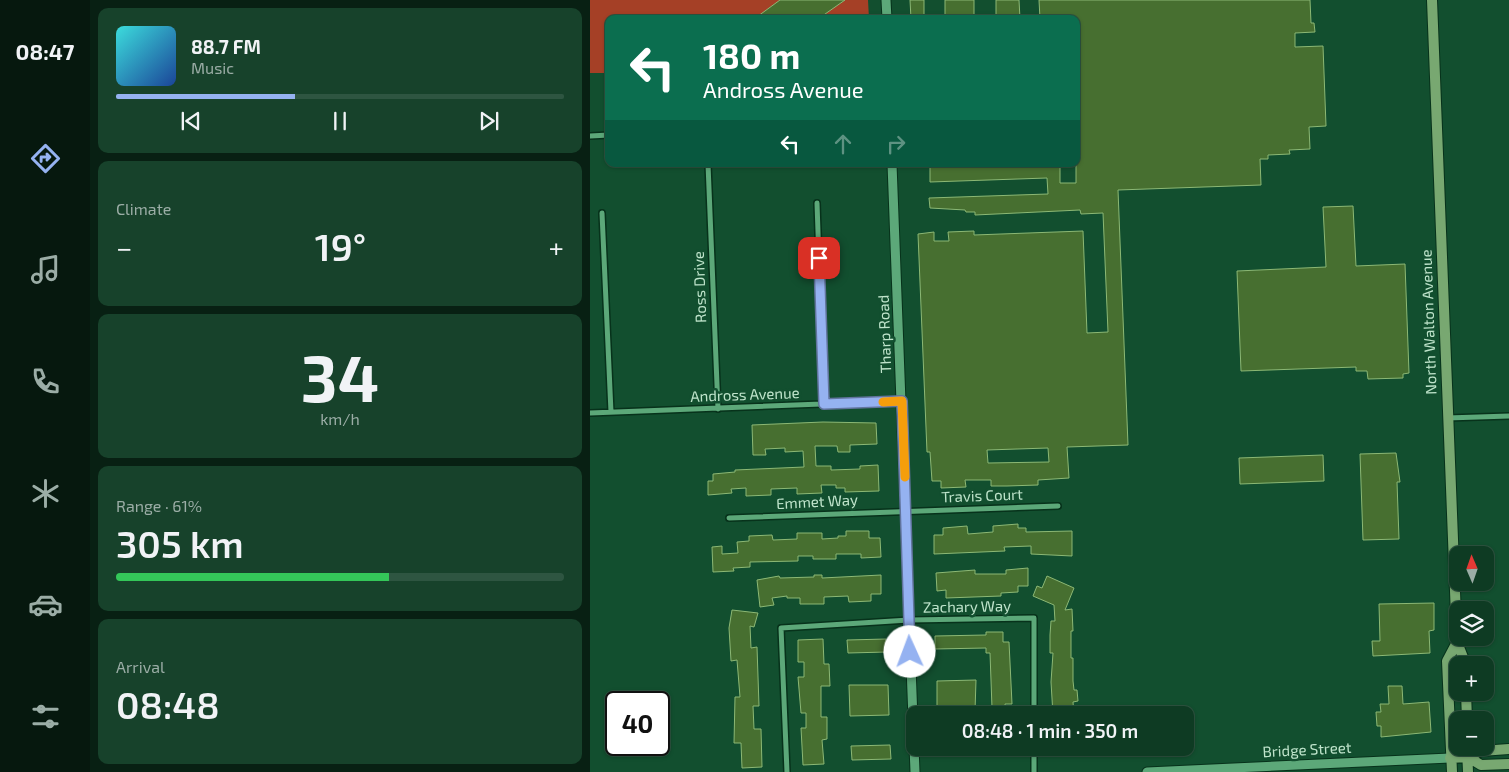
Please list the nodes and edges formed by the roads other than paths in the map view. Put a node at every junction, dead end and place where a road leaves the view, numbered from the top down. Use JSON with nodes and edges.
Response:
{"nodes":[{"id":1,"x":886,"y":0,"type":"edge"},
{"id":2,"x":1432,"y":0,"type":"edge"},
{"id":3,"x":887,"y":15,"type":"edge"},
{"id":4,"x":590,"y":136,"type":"edge"},
{"id":5,"x":605,"y":136,"type":"edge"},
{"id":6,"x":708,"y":167,"type":"edge"},
{"id":7,"x":892,"y":167,"type":"edge"},
{"id":8,"x":817,"y":203,"type":"dead end"},
{"id":9,"x":602,"y":213,"type":"dead end"},
{"id":10,"x":902,"y":401,"type":"junction"},
{"id":11,"x":824,"y":404,"type":"junction"},
{"id":12,"x":718,"y":409,"type":"junction"},
{"id":13,"x":610,"y":412,"type":"junction"},
{"id":14,"x":590,"y":413,"type":"edge"},
{"id":15,"x":1509,"y":416,"type":"edge"},
{"id":16,"x":1447,"y":418,"type":"junction"},
{"id":17,"x":1058,"y":506,"type":"dead end"},
{"id":18,"x":906,"y":510,"type":"junction"},
{"id":19,"x":729,"y":518,"type":"dead end"},
{"id":20,"x":1455,"y":601,"type":"edge"},
{"id":21,"x":909,"y":620,"type":"junction"},
{"id":22,"x":1455,"y":646,"type":"edge"},
{"id":23,"x":1034,"y":706,"type":"edge"},
{"id":24,"x":1494,"y":750,"type":"edge"},
{"id":25,"x":1509,"y":750,"type":"edge"},
{"id":26,"x":1034,"y":756,"type":"edge"},
{"id":27,"x":1456,"y":756,"type":"edge"},
{"id":28,"x":1467,"y":756,"type":"edge"},
{"id":29,"x":1471,"y":756,"type":"edge"},
{"id":30,"x":1450,"y":758,"type":"junction"},
{"id":31,"x":1509,"y":764,"type":"edge"},
{"id":32,"x":787,"y":772,"type":"edge"},
{"id":33,"x":916,"y":772,"type":"edge"},
{"id":34,"x":1034,"y":772,"type":"edge"},
{"id":35,"x":1147,"y":772,"type":"edge"},
{"id":36,"x":1452,"y":772,"type":"edge"},
{"id":37,"x":1468,"y":772,"type":"edge"}],
"edges":[{"from":1,"to":3,"type":"street"},
{"from":2,"to":16,"type":"main road","name":"North Walton Avenue"},
{"from":4,"to":5,"type":"street"},
{"from":6,"to":12,"type":"street","name":"Ross Drive"},
{"from":7,"to":10,"type":"street","name":"Tharp Road"},
{"from":8,"to":11,"type":"street"},
{"from":9,"to":13,"type":"street"},
{"from":10,"to":11,"type":"street","name":"Andross Avenue"},
{"from":10,"to":18,"type":"street","name":"Tharp Road"},
{"from":11,"to":12,"type":"street","name":"Andross Avenue"},
{"from":12,"to":13,"type":"street","name":"Andross Avenue"},
{"from":13,"to":14,"type":"street","name":"Andross Avenue"},
{"from":15,"to":16,"type":"street"},
{"from":16,"to":20,"type":"main road","name":"North Walton Avenue"},
{"from":17,"to":18,"type":"street","name":"Travis Court"},
{"from":18,"to":19,"type":"street","name":"Emmet Way"},
{"from":18,"to":21,"type":"street","name":"Tharp Road"},
{"from":21,"to":23,"type":"street","name":"Zachary Way"},
{"from":21,"to":32,"type":"street","name":"Zachary Way"},
{"from":21,"to":33,"type":"street","name":"Tharp Road"},
{"from":22,"to":30,"type":"main road","name":"North Walton Avenue"},
{"from":24,"to":25,"type":"main road","name":"Bridge Street"},
{"from":26,"to":34,"type":"street"},
{"from":27,"to":30,"type":"main road","name":"Bridge Street"},
{"from":28,"to":37,"type":"main road"},
{"from":29,"to":31,"type":"main road","name":"Bridge Street"},
{"from":30,"to":35,"type":"street","name":"Bridge Street"},
{"from":30,"to":36,"type":"main road","name":"North Walton Avenue"}]}
